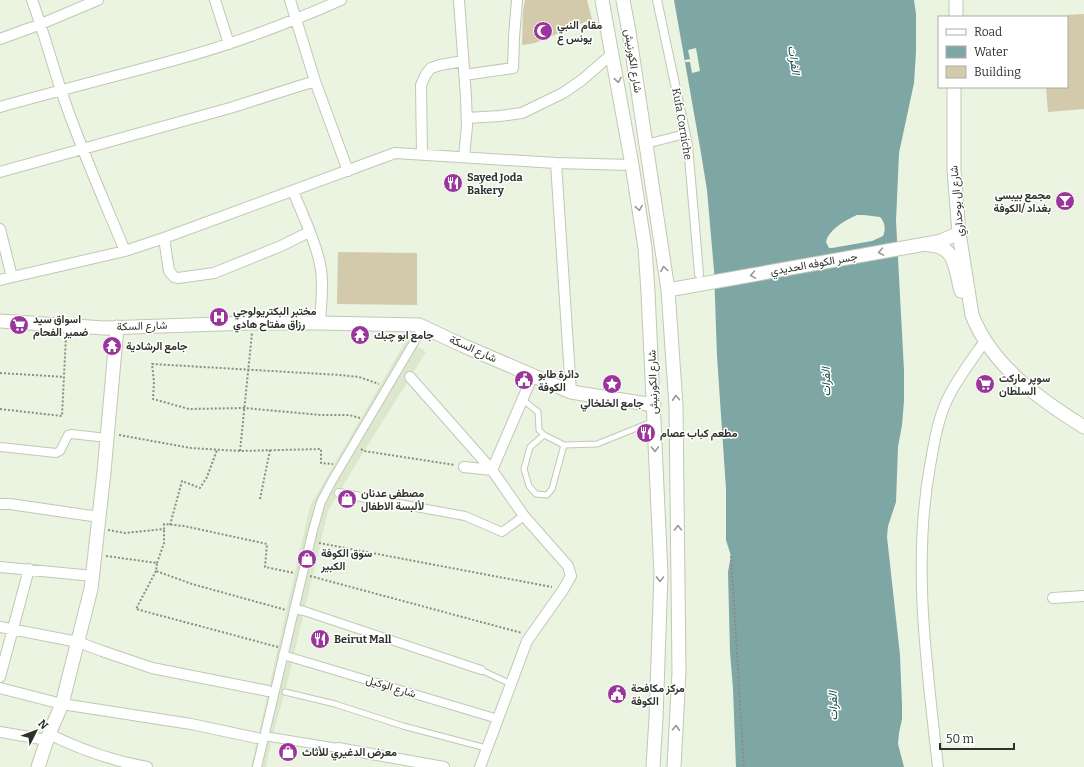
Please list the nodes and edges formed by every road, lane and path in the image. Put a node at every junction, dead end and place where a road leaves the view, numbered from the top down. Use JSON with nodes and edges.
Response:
{"nodes":[{"id":1,"x":32,"y":0,"type":"edge"},
{"id":2,"x":98,"y":0,"type":"edge"},
{"id":3,"x":215,"y":0,"type":"edge"},
{"id":4,"x":290,"y":0,"type":"edge"},
{"id":5,"x":341,"y":0,"type":"edge"},
{"id":6,"x":459,"y":0,"type":"edge"},
{"id":7,"x":517,"y":0,"type":"edge"},
{"id":8,"x":602,"y":0,"type":"edge"},
{"id":9,"x":623,"y":0,"type":"edge"},
{"id":10,"x":657,"y":0,"type":"edge"},
{"id":11,"x":956,"y":0,"type":"edge"},
{"id":12,"x":86,"y":2,"type":"edge"},
{"id":13,"x":956,"y":16,"type":"edge"},
{"id":14,"x":297,"y":20,"type":"junction"},
{"id":15,"x":41,"y":24,"type":"junction"},
{"id":16,"x":0,"y":39,"type":"edge"},
{"id":17,"x":229,"y":44,"type":"junction"},
{"id":18,"x":613,"y":53,"type":"junction"},
{"id":19,"x":463,"y":61,"type":"junction"},
{"id":20,"x":464,"y":75,"type":"junction"},
{"id":21,"x":315,"y":81,"type":"junction"},
{"id":22,"x":954,"y":88,"type":"edge"},
{"id":23,"x":61,"y":90,"type":"junction"},
{"id":24,"x":0,"y":107,"type":"edge"},
{"id":25,"x":466,"y":118,"type":"junction"},
{"id":26,"x":686,"y":134,"type":"junction"},
{"id":27,"x":646,"y":144,"type":"junction"},
{"id":28,"x":83,"y":149,"type":"junction"},
{"id":29,"x":422,"y":154,"type":"junction"},
{"id":30,"x":464,"y":157,"type":"junction"},
{"id":31,"x":556,"y":163,"type":"junction"},
{"id":32,"x":632,"y":165,"type":"junction"},
{"id":33,"x":348,"y":171,"type":"junction"},
{"id":34,"x":0,"y":172,"type":"edge"},
{"id":35,"x":293,"y":191,"type":"junction"},
{"id":36,"x":0,"y":229,"type":"edge"},
{"id":37,"x":309,"y":232,"type":"junction"},
{"id":38,"x":959,"y":234,"type":"junction"},
{"id":39,"x":164,"y":238,"type":"junction"},
{"id":40,"x":920,"y":245,"type":"junction"},
{"id":41,"x":125,"y":251,"type":"junction"},
{"id":42,"x":12,"y":277,"type":"junction"},
{"id":43,"x":702,"y":279,"type":"junction"},
{"id":44,"x":0,"y":280,"type":"edge"},
{"id":45,"x":668,"y":290,"type":"junction"},
{"id":46,"x":972,"y":315,"type":"junction"},
{"id":47,"x":0,"y":321,"type":"edge"},
{"id":48,"x":253,"y":323,"type":"junction"},
{"id":49,"x":320,"y":323,"type":"junction"},
{"id":50,"x":67,"y":325,"type":"junction"},
{"id":51,"x":117,"y":327,"type":"junction"},
{"id":52,"x":423,"y":327,"type":"junction"},
{"id":53,"x":985,"y":341,"type":"junction"},
{"id":54,"x":248,"y":370,"type":"junction"},
{"id":55,"x":0,"y":373,"type":"edge"},
{"id":56,"x":533,"y":376,"type":"junction"},
{"id":57,"x":64,"y":377,"type":"junction"},
{"id":58,"x":410,"y":377,"type":"dead end"},
{"id":59,"x":387,"y":389,"type":"junction"},
{"id":60,"x":571,"y":392,"type":"junction"},
{"id":61,"x":522,"y":400,"type":"junction"},
{"id":62,"x":654,"y":405,"type":"junction"},
{"id":63,"x":244,"y":408,"type":"junction"},
{"id":64,"x":0,"y":409,"type":"edge"},
{"id":65,"x":368,"y":420,"type":"junction"},
{"id":66,"x":654,"y":421,"type":"junction"},
{"id":67,"x":1084,"y":427,"type":"edge"},
{"id":68,"x":544,"y":435,"type":"junction"},
{"id":69,"x":108,"y":436,"type":"junction"},
{"id":70,"x":353,"y":445,"type":"junction"},
{"id":71,"x":564,"y":445,"type":"junction"},
{"id":72,"x":0,"y":447,"type":"edge"},
{"id":73,"x":217,"y":450,"type":"junction"},
{"id":74,"x":270,"y":450,"type":"junction"},
{"id":75,"x":240,"y":451,"type":"junction"},
{"id":76,"x":342,"y":464,"type":"junction"},
{"id":77,"x":464,"y":467,"type":"joint"},
{"id":78,"x":492,"y":470,"type":"junction"},
{"id":79,"x":656,"y":478,"type":"junction"},
{"id":80,"x":677,"y":480,"type":"junction"},
{"id":81,"x":339,"y":493,"type":"dead end"},
{"id":82,"x":260,"y":499,"type":"dead end"},
{"id":83,"x":677,"y":502,"type":"junction"},
{"id":84,"x":657,"y":503,"type":"junction"},
{"id":85,"x":0,"y":504,"type":"edge"},
{"id":86,"x":524,"y":516,"type":"junction"},
{"id":87,"x":99,"y":522,"type":"junction"},
{"id":88,"x":170,"y":525,"type":"junction"},
{"id":89,"x":164,"y":530,"type":"junction"},
{"id":90,"x":310,"y":540,"type":"junction"},
{"id":91,"x":95,"y":554,"type":"junction"},
{"id":92,"x":731,"y":556,"type":"dead end"},
{"id":93,"x":158,"y":563,"type":"junction"},
{"id":94,"x":0,"y":566,"type":"edge"},
{"id":95,"x":29,"y":569,"type":"junction"},
{"id":96,"x":156,"y":571,"type":"junction"},
{"id":97,"x":302,"y":575,"type":"junction"},
{"id":98,"x":93,"y":576,"type":"junction"},
{"id":99,"x":564,"y":590,"type":"junction"},
{"id":100,"x":1084,"y":596,"type":"edge"},
{"id":101,"x":1053,"y":598,"type":"dead end"},
{"id":102,"x":294,"y":611,"type":"junction"},
{"id":103,"x":0,"y":627,"type":"edge"},
{"id":104,"x":13,"y":629,"type":"junction"},
{"id":105,"x":531,"y":636,"type":"junction"},
{"id":106,"x":78,"y":642,"type":"junction"},
{"id":107,"x":284,"y":652,"type":"junction"},
{"id":108,"x":481,"y":670,"type":"joint"},
{"id":109,"x":0,"y":677,"type":"edge"},
{"id":110,"x":511,"y":684,"type":"junction"},
{"id":111,"x":0,"y":688,"type":"edge"},
{"id":112,"x":268,"y":691,"type":"dead end"},
{"id":113,"x":286,"y":692,"type":"dead end"},
{"id":114,"x":62,"y":704,"type":"junction"},
{"id":115,"x":498,"y":719,"type":"junction"},
{"id":116,"x":0,"y":732,"type":"edge"},
{"id":117,"x":48,"y":737,"type":"junction"},
{"id":118,"x":261,"y":737,"type":"junction"},
{"id":119,"x":338,"y":748,"type":"joint"},
{"id":120,"x":486,"y":748,"type":"junction"},
{"id":121,"x":38,"y":767,"type":"edge"},
{"id":122,"x":147,"y":767,"type":"edge"},
{"id":123,"x":257,"y":767,"type":"edge"},
{"id":124,"x":444,"y":767,"type":"edge"},
{"id":125,"x":480,"y":767,"type":"edge"},
{"id":126,"x":653,"y":767,"type":"edge"},
{"id":127,"x":674,"y":767,"type":"edge"},
{"id":128,"x":744,"y":767,"type":"edge"},
{"id":129,"x":938,"y":767,"type":"edge"}],
"edges":[{"from":1,"to":15,"type":"street"},
{"from":2,"to":12,"type":"street"},
{"from":3,"to":17,"type":"street"},
{"from":4,"to":14,"type":"street"},
{"from":5,"to":14,"type":"street"},
{"from":6,"to":19,"type":"street"},
{"from":7,"to":20,"type":"street"},
{"from":8,"to":18,"type":"street","name":"شارع الكورنيش"},
{"from":9,"to":27,"type":"street","name":"شارع الكورنيش"},
{"from":10,"to":26,"type":"street","name":"Kufa Corniche"},
{"from":11,"to":13,"type":"street"},
{"from":12,"to":15,"type":"street"},
{"from":14,"to":17,"type":"street"},
{"from":14,"to":21,"type":"street"},
{"from":15,"to":16,"type":"street"},
{"from":15,"to":23,"type":"street"},
{"from":17,"to":23,"type":"street"},
{"from":18,"to":25,"type":"street"},
{"from":18,"to":32,"type":"street","name":"شارع الكورنيش","one_way":true},
{"from":19,"to":20,"type":"street"},
{"from":19,"to":29,"type":"street"},
{"from":20,"to":25,"type":"street"},
{"from":21,"to":28,"type":"street"},
{"from":21,"to":33,"type":"street"},
{"from":22,"to":38,"type":"street","name":"شارع ال بوحداري"},
{"from":23,"to":24,"type":"street"},
{"from":23,"to":28,"type":"street"},
{"from":25,"to":30,"type":"street"},
{"from":26,"to":27,"type":"street"},
{"from":26,"to":43,"type":"street","name":"Kufa Corniche"},
{"from":45,"to":27,"type":"street","name":"شارع الكورنيش","one_way":true},
{"from":28,"to":34,"type":"street"},
{"from":28,"to":41,"type":"street"},
{"from":29,"to":30,"type":"street"},
{"from":29,"to":33,"type":"street"},
{"from":30,"to":31,"type":"street"},
{"from":31,"to":32,"type":"street"},
{"from":31,"to":60,"type":"street"},
{"from":32,"to":62,"type":"street","name":"شارع الكورنيش","one_way":true},
{"from":33,"to":35,"type":"street"},
{"from":35,"to":37,"type":"street"},
{"from":35,"to":39,"type":"street"},
{"from":36,"to":42,"type":"street"},
{"from":37,"to":39,"type":"street"},
{"from":37,"to":49,"type":"street"},
{"from":38,"to":40,"type":"street","name":"جسر الکوفه الحديدي"},
{"from":38,"to":46,"type":"street","name":"شارع ال بوحداري"},
{"from":39,"to":41,"type":"street"},
{"from":40,"to":43,"type":"street","name":"جسر الکوفه الحديدي","one_way":true},
{"from":40,"to":46,"type":"street","name":"شارع ال بوحداري"},
{"from":41,"to":42,"type":"street"},
{"from":42,"to":44,"type":"street"},
{"from":43,"to":45,"type":"street","name":"جسر الکوفه الحديدي"},
{"from":80,"to":45,"type":"street","name":"شارع الكورنيش","one_way":true},
{"from":46,"to":53,"type":"street","name":"شارع ال بوحداري"},
{"from":47,"to":50,"type":"street","name":"شارع السكة"},
{"from":48,"to":49,"type":"street","name":"شارع السكة"},
{"from":48,"to":51,"type":"street","name":"شارع السكة"},
{"from":48,"to":54,"type":"path"},
{"from":49,"to":52,"type":"street","name":"شارع السكة"},
{"from":50,"to":51,"type":"street","name":"شارع السكة"},
{"from":50,"to":57,"type":"path"},
{"from":51,"to":69,"type":"street"},
{"from":52,"to":56,"type":"street","name":"شارع السكة"},
{"from":52,"to":59,"type":"street"},
{"from":53,"to":67,"type":"street","name":"شارع ال بوحداري"},
{"from":53,"to":129,"type":"street"},
{"from":54,"to":59,"type":"path"},
{"from":54,"to":63,"type":"path"},
{"from":54,"to":63,"type":"path"},
{"from":55,"to":57,"type":"path"},
{"from":56,"to":60,"type":"street","name":"شارع السكة"},
{"from":56,"to":61,"type":"street"},
{"from":57,"to":64,"type":"path"},
{"from":58,"to":78,"type":"street"},
{"from":59,"to":65,"type":"street"},
{"from":60,"to":62,"type":"street","name":"شارع السكة"},
{"from":61,"to":68,"type":"lane"},
{"from":61,"to":78,"type":"street"},
{"from":62,"to":66,"type":"street","name":"شارع الكورنيش"},
{"from":63,"to":65,"type":"path"},
{"from":63,"to":75,"type":"path"},
{"from":65,"to":70,"type":"street"},
{"from":66,"to":71,"type":"lane"},
{"from":66,"to":79,"type":"street","name":"شارع الكورنيش","one_way":true},
{"from":68,"to":71,"type":"lane"},
{"from":68,"to":71,"type":"lane"},
{"from":69,"to":72,"type":"street"},
{"from":69,"to":73,"type":"path"},
{"from":69,"to":87,"type":"street"},
{"from":70,"to":76,"type":"street"},
{"from":70,"to":77,"type":"path"},
{"from":73,"to":75,"type":"path"},
{"from":73,"to":88,"type":"path"},
{"from":74,"to":75,"type":"path"},
{"from":74,"to":76,"type":"path"},
{"from":74,"to":82,"type":"path"},
{"from":76,"to":90,"type":"street"},
{"from":77,"to":78,"type":"street"},
{"from":78,"to":86,"type":"street"},
{"from":79,"to":80,"type":"street"},
{"from":79,"to":84,"type":"street","name":"شارع الكورنيش"},
{"from":80,"to":83,"type":"street","name":"شارع الكورنيش"},
{"from":81,"to":86,"type":"street"},
{"from":83,"to":84,"type":"street"},
{"from":127,"to":83,"type":"street","name":"شارع الكورنيش","one_way":true},
{"from":84,"to":126,"type":"street","name":"شارع الكورنيش","one_way":true},
{"from":85,"to":87,"type":"street"},
{"from":86,"to":99,"type":"street"},
{"from":87,"to":89,"type":"path"},
{"from":87,"to":91,"type":"street"},
{"from":88,"to":89,"type":"path"},
{"from":88,"to":97,"type":"path"},
{"from":89,"to":93,"type":"path"},
{"from":90,"to":97,"type":"street"},
{"from":90,"to":99,"type":"path"},
{"from":91,"to":93,"type":"path"},
{"from":91,"to":98,"type":"street"},
{"from":92,"to":128,"type":"path"},
{"from":93,"to":96,"type":"path"},
{"from":94,"to":95,"type":"street"},
{"from":95,"to":98,"type":"street"},
{"from":95,"to":104,"type":"street"},
{"from":96,"to":102,"type":"path"},
{"from":96,"to":107,"type":"path"},
{"from":97,"to":102,"type":"street"},
{"from":97,"to":105,"type":"path"},
{"from":98,"to":106,"type":"street"},
{"from":99,"to":105,"type":"street"},
{"from":100,"to":101,"type":"street"},
{"from":102,"to":107,"type":"street"},
{"from":102,"to":108,"type":"street"},
{"from":103,"to":104,"type":"street"},
{"from":104,"to":106,"type":"street"},
{"from":104,"to":109,"type":"street"},
{"from":105,"to":110,"type":"street"},
{"from":106,"to":112,"type":"street"},
{"from":106,"to":114,"type":"street"},
{"from":107,"to":115,"type":"street","name":"شارع الوكيل"},
{"from":107,"to":118,"type":"street"},
{"from":108,"to":110,"type":"lane"},
{"from":110,"to":115,"type":"street"},
{"from":111,"to":114,"type":"street"},
{"from":113,"to":120,"type":"lane"},
{"from":114,"to":117,"type":"street"},
{"from":114,"to":118,"type":"street"},
{"from":115,"to":120,"type":"street"},
{"from":116,"to":117,"type":"street"},
{"from":117,"to":121,"type":"street"},
{"from":117,"to":122,"type":"street"},
{"from":118,"to":119,"type":"street"},
{"from":118,"to":123,"type":"street"},
{"from":119,"to":124,"type":"street"},
{"from":120,"to":125,"type":"street"}]}
